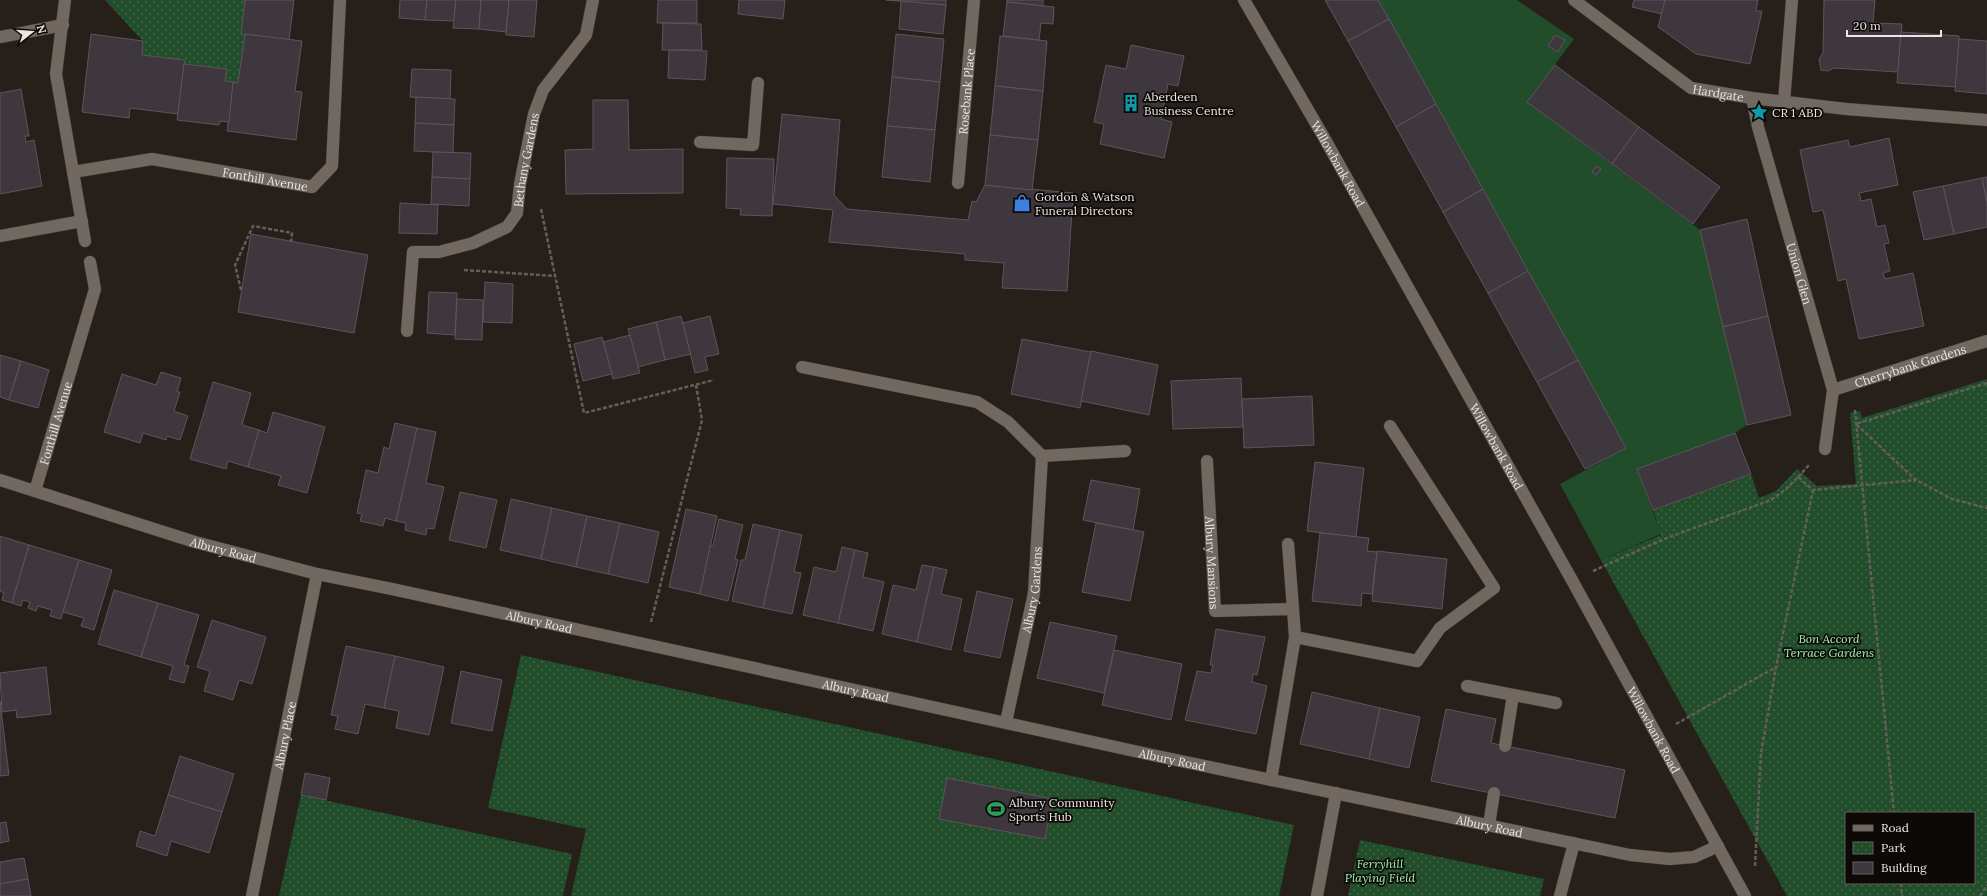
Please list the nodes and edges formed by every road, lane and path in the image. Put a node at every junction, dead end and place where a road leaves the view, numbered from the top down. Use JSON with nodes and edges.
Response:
{"nodes":[{"id":1,"x":65,"y":0,"type":"edge"},
{"id":2,"x":340,"y":0,"type":"edge"},
{"id":3,"x":593,"y":0,"type":"edge"},
{"id":4,"x":974,"y":0,"type":"edge"},
{"id":5,"x":1244,"y":0,"type":"edge"},
{"id":6,"x":1574,"y":0,"type":"edge"},
{"id":7,"x":1792,"y":0,"type":"edge"},
{"id":8,"x":63,"y":25,"type":"junction"},
{"id":9,"x":0,"y":37,"type":"edge"},
{"id":10,"x":758,"y":83,"type":"dead end"},
{"id":11,"x":1752,"y":98,"type":"junction"},
{"id":12,"x":1784,"y":102,"type":"junction"},
{"id":13,"x":1987,"y":120,"type":"edge"},
{"id":14,"x":700,"y":142,"type":"dead end"},
{"id":15,"x":73,"y":172,"type":"junction"},
{"id":16,"x":958,"y":184,"type":"dead end"},
{"id":17,"x":519,"y":198,"type":"junction"},
{"id":18,"x":82,"y":221,"type":"junction"},
{"id":19,"x":0,"y":236,"type":"edge"},
{"id":20,"x":85,"y":241,"type":"dead end"},
{"id":21,"x":291,"y":242,"type":"dead end"},
{"id":22,"x":90,"y":262,"type":"dead end"},
{"id":23,"x":457,"y":270,"type":"dead end"},
{"id":24,"x":556,"y":276,"type":"junction"},
{"id":25,"x":241,"y":290,"type":"dead end"},
{"id":26,"x":407,"y":331,"type":"dead end"},
{"id":27,"x":1987,"y":341,"type":"edge"},
{"id":28,"x":802,"y":367,"type":"dead end"},
{"id":29,"x":714,"y":380,"type":"dead end"},
{"id":30,"x":1987,"y":383,"type":"edge"},
{"id":31,"x":696,"y":385,"type":"junction"},
{"id":32,"x":1833,"y":390,"type":"junction"},
{"id":33,"x":1855,"y":412,"type":"dead end"},
{"id":34,"x":1856,"y":424,"type":"junction"},
{"id":35,"x":1390,"y":426,"type":"dead end"},
{"id":36,"x":1825,"y":449,"type":"dead end"},
{"id":37,"x":1125,"y":450,"type":"dead end"},
{"id":38,"x":1042,"y":456,"type":"junction"},
{"id":39,"x":1207,"y":460,"type":"dead end"},
{"id":40,"x":0,"y":480,"type":"edge"},
{"id":41,"x":1916,"y":480,"type":"junction"},
{"id":42,"x":1861,"y":485,"type":"junction"},
{"id":43,"x":1813,"y":490,"type":"junction"},
{"id":44,"x":35,"y":491,"type":"junction"},
{"id":45,"x":1987,"y":508,"type":"edge"},
{"id":46,"x":1288,"y":544,"type":"dead end"},
{"id":47,"x":1604,"y":565,"type":"dead end"},
{"id":48,"x":317,"y":574,"type":"junction"},
{"id":49,"x":1293,"y":609,"type":"junction"},
{"id":50,"x":1295,"y":637,"type":"junction"},
{"id":51,"x":646,"y":644,"type":"junction"},
{"id":52,"x":1776,"y":667,"type":"junction"},
{"id":53,"x":1467,"y":686,"type":"dead end"},
{"id":54,"x":1513,"y":695,"type":"junction"},
{"id":55,"x":1556,"y":703,"type":"dead end"},
{"id":56,"x":1006,"y":722,"type":"junction"},
{"id":57,"x":1657,"y":735,"type":"junction"},
{"id":58,"x":1505,"y":746,"type":"dead end"},
{"id":59,"x":1271,"y":780,"type":"junction"},
{"id":60,"x":1336,"y":793,"type":"junction"},
{"id":61,"x":1494,"y":793,"type":"dead end"},
{"id":62,"x":1894,"y":812,"type":"edge"},
{"id":63,"x":1489,"y":825,"type":"junction"},
{"id":64,"x":1574,"y":843,"type":"junction"},
{"id":65,"x":1718,"y":846,"type":"junction"},
{"id":66,"x":1755,"y":868,"type":"dead end"},
{"id":67,"x":1901,"y":884,"type":"edge"},
{"id":68,"x":1987,"y":885,"type":"edge"},
{"id":69,"x":252,"y":896,"type":"edge"},
{"id":70,"x":1317,"y":896,"type":"edge"},
{"id":71,"x":1560,"y":896,"type":"edge"},
{"id":72,"x":1745,"y":896,"type":"edge"},
{"id":73,"x":1902,"y":896,"type":"edge"},
{"id":74,"x":1980,"y":896,"type":"edge"}],
"edges":[{"from":1,"to":8,"type":"street"},
{"from":2,"to":15,"type":"street","name":"Fonthill Avenue"},
{"from":3,"to":17,"type":"street","name":"Bethany Gardens"},
{"from":4,"to":16,"type":"street","name":"Rosebank Place"},
{"from":5,"to":57,"type":"street","name":"Willowbank Road"},
{"from":6,"to":11,"type":"street","name":"Hardgate"},
{"from":7,"to":12,"type":"street"},
{"from":8,"to":9,"type":"street"},
{"from":8,"to":15,"type":"street"},
{"from":10,"to":14,"type":"street"},
{"from":11,"to":12,"type":"street","name":"Hardgate"},
{"from":11,"to":32,"type":"street","name":"Union Glen"},
{"from":12,"to":13,"type":"street","name":"Hardgate"},
{"from":15,"to":18,"type":"street"},
{"from":17,"to":24,"type":"path"},
{"from":17,"to":26,"type":"street","name":"Bethany Gardens"},
{"from":18,"to":19,"type":"street"},
{"from":18,"to":20,"type":"street"},
{"from":21,"to":25,"type":"path"},
{"from":22,"to":44,"type":"street","name":"Fonthill Avenue"},
{"from":23,"to":24,"type":"path"},
{"from":24,"to":31,"type":"path"},
{"from":27,"to":32,"type":"street","name":"Cherrybank Gardens"},
{"from":28,"to":38,"type":"street"},
{"from":29,"to":31,"type":"path"},
{"from":30,"to":34,"type":"path"},
{"from":31,"to":51,"type":"path"},
{"from":32,"to":36,"type":"street","name":"Union Glen"},
{"from":33,"to":34,"type":"path"},
{"from":34,"to":41,"type":"path"},
{"from":34,"to":42,"type":"path"},
{"from":35,"to":50,"type":"street"},
{"from":37,"to":38,"type":"street"},
{"from":38,"to":56,"type":"street","name":"Albury Gardens"},
{"from":39,"to":49,"type":"street","name":"Albury Mansions"},
{"from":40,"to":44,"type":"street","name":"Albury Road"},
{"from":41,"to":42,"type":"path"},
{"from":41,"to":45,"type":"path"},
{"from":42,"to":43,"type":"path"},
{"from":42,"to":62,"type":"path"},
{"from":43,"to":47,"type":"path"},
{"from":43,"to":52,"type":"path"},
{"from":44,"to":48,"type":"street","name":"Albury Road"},
{"from":46,"to":49,"type":"street"},
{"from":48,"to":51,"type":"street","name":"Albury Road"},
{"from":48,"to":69,"type":"street","name":"Albury Place"},
{"from":49,"to":50,"type":"street"},
{"from":50,"to":59,"type":"street"},
{"from":51,"to":56,"type":"street","name":"Albury Road"},
{"from":52,"to":57,"type":"path"},
{"from":52,"to":66,"type":"path"},
{"from":53,"to":54,"type":"street"},
{"from":54,"to":55,"type":"street"},
{"from":54,"to":58,"type":"street"},
{"from":56,"to":59,"type":"street","name":"Albury Road"},
{"from":57,"to":65,"type":"street","name":"Willowbank Road"},
{"from":59,"to":60,"type":"street","name":"Albury Road"},
{"from":60,"to":63,"type":"street","name":"Albury Road"},
{"from":60,"to":70,"type":"street"},
{"from":61,"to":63,"type":"street"},
{"from":63,"to":64,"type":"street","name":"Albury Road"},
{"from":64,"to":65,"type":"street","name":"Albury Road"},
{"from":64,"to":71,"type":"street"},
{"from":65,"to":72,"type":"street","name":"Willowbank Road"},
{"from":67,"to":73,"type":"path"},
{"from":68,"to":74,"type":"path"}]}
